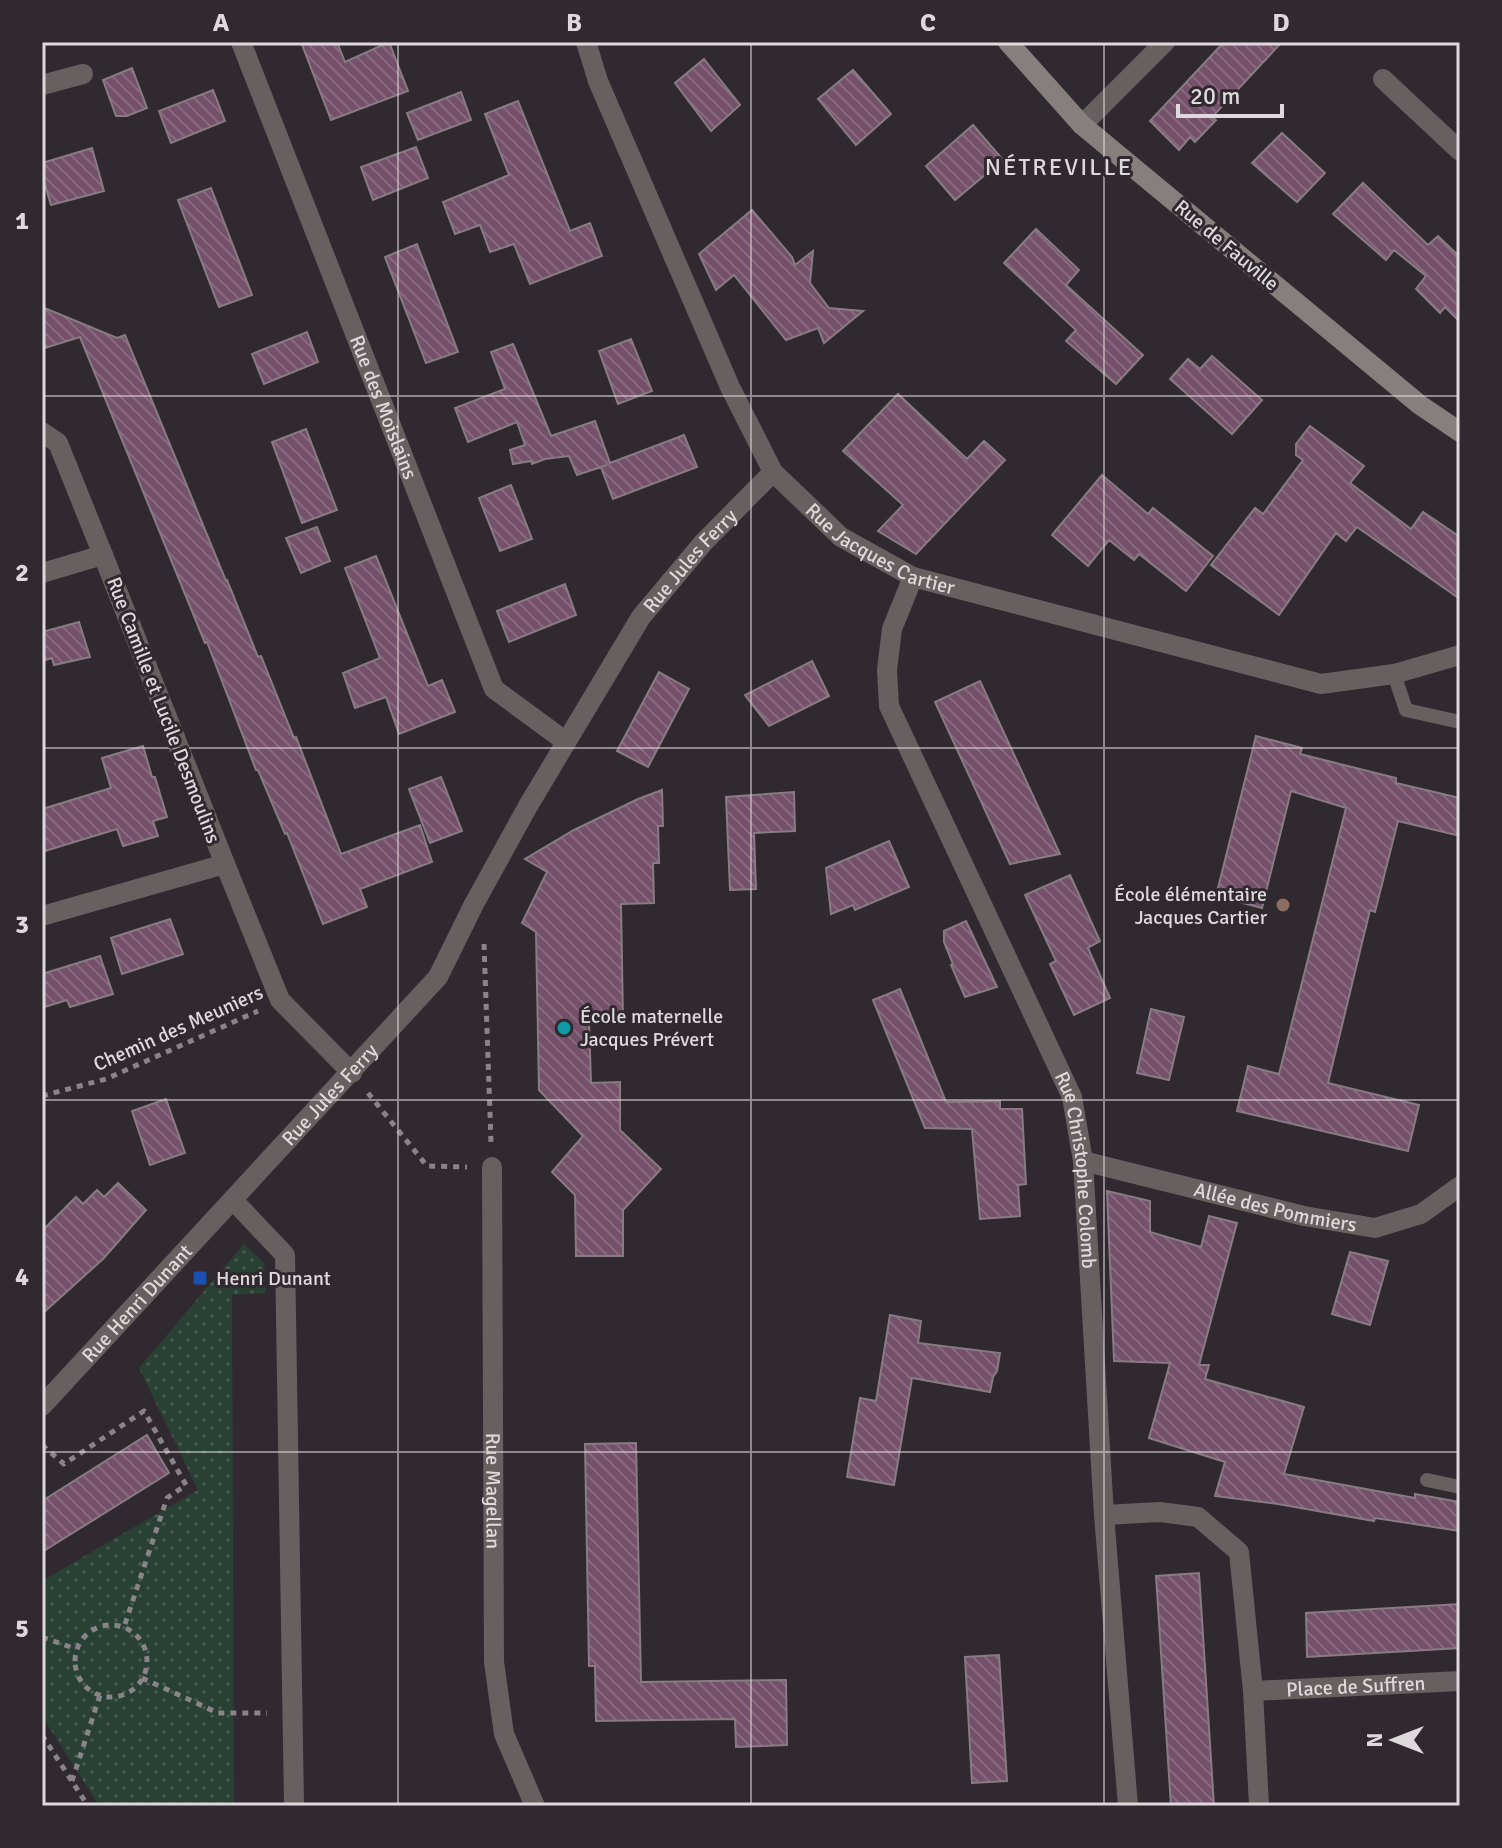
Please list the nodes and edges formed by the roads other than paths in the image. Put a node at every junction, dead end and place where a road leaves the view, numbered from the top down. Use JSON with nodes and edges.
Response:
{"nodes":[{"id":1,"x":241,"y":42,"type":"edge"},
{"id":2,"x":586,"y":42,"type":"edge"},
{"id":3,"x":1008,"y":42,"type":"edge"},
{"id":4,"x":1165,"y":42,"type":"edge"},
{"id":5,"x":83,"y":74,"type":"dead end"},
{"id":6,"x":1383,"y":79,"type":"dead end"},
{"id":7,"x":42,"y":85,"type":"edge"},
{"id":8,"x":1082,"y":125,"type":"junction"},
{"id":9,"x":1460,"y":151,"type":"edge"},
{"id":10,"x":42,"y":432,"type":"edge"},
{"id":11,"x":1460,"y":432,"type":"edge"},
{"id":12,"x":773,"y":472,"type":"junction"},
{"id":13,"x":103,"y":555,"type":"junction"},
{"id":14,"x":42,"y":573,"type":"edge"},
{"id":15,"x":913,"y":577,"type":"junction"},
{"id":16,"x":1460,"y":655,"type":"edge"},
{"id":17,"x":1394,"y":674,"type":"junction"},
{"id":18,"x":1460,"y":722,"type":"edge"},
{"id":19,"x":565,"y":741,"type":"junction"},
{"id":20,"x":225,"y":864,"type":"junction"},
{"id":21,"x":42,"y":916,"type":"edge"},
{"id":22,"x":352,"y":1073,"type":"junction"},
{"id":23,"x":1083,"y":1161,"type":"junction"},
{"id":24,"x":492,"y":1167,"type":"road end"},
{"id":25,"x":1460,"y":1186,"type":"edge"},
{"id":26,"x":233,"y":1200,"type":"junction"},
{"id":27,"x":42,"y":1406,"type":"edge"},
{"id":28,"x":1427,"y":1480,"type":"dead end"},
{"id":29,"x":1460,"y":1487,"type":"edge"},
{"id":30,"x":1104,"y":1515,"type":"junction"},
{"id":31,"x":1460,"y":1681,"type":"edge"},
{"id":32,"x":1253,"y":1691,"type":"junction"},
{"id":33,"x":294,"y":1806,"type":"edge"},
{"id":34,"x":535,"y":1806,"type":"edge"},
{"id":35,"x":1128,"y":1806,"type":"edge"},
{"id":36,"x":1259,"y":1806,"type":"edge"}],
"edges":[{"from":1,"to":19,"type":"street","name":"Rue des Moislains"},
{"from":2,"to":12,"type":"street","name":"Rue Jacques Cartier"},
{"from":3,"to":8,"type":"main road","name":"Rue de Fauville"},
{"from":4,"to":8,"type":"street"},
{"from":5,"to":7,"type":"street"},
{"from":6,"to":9,"type":"street"},
{"from":8,"to":11,"type":"main road","name":"Rue de Fauville"},
{"from":10,"to":13,"type":"street","name":"Rue Camille et Lucile Desmoulins"},
{"from":12,"to":15,"type":"street","name":"Rue Jacques Cartier"},
{"from":12,"to":19,"type":"street","name":"Rue Jules Ferry"},
{"from":13,"to":14,"type":"street","name":"Rue Camille et Lucile Desmoulins"},
{"from":13,"to":20,"type":"street","name":"Rue Camille et Lucile Desmoulins"},
{"from":15,"to":17,"type":"street","name":"Rue Jacques Cartier"},
{"from":15,"to":23,"type":"street","name":"Rue Christophe Colomb"},
{"from":16,"to":17,"type":"street","name":"Rue Jacques Cartier"},
{"from":17,"to":18,"type":"lane"},
{"from":19,"to":22,"type":"street","name":"Rue Jules Ferry"},
{"from":20,"to":21,"type":"street","name":"Rue Camille et Lucile Desmoulins"},
{"from":20,"to":22,"type":"street","name":"Rue Camille et Lucile Desmoulins"},
{"from":22,"to":26,"type":"street","name":"Rue Jules Ferry"},
{"from":23,"to":25,"type":"street","name":"Allée des Pommiers"},
{"from":23,"to":30,"type":"street","name":"Rue Christophe Colomb"},
{"from":24,"to":34,"type":"street","name":"Rue Magellan"},
{"from":26,"to":27,"type":"street","name":"Rue Henri Dunant"},
{"from":26,"to":33,"type":"street"},
{"from":28,"to":29,"type":"lane"},
{"from":30,"to":32,"type":"street"},
{"from":30,"to":35,"type":"street","name":"Rue Christophe Colomb"},
{"from":31,"to":32,"type":"street","name":"Place de Suffren"},
{"from":32,"to":36,"type":"street"}]}
